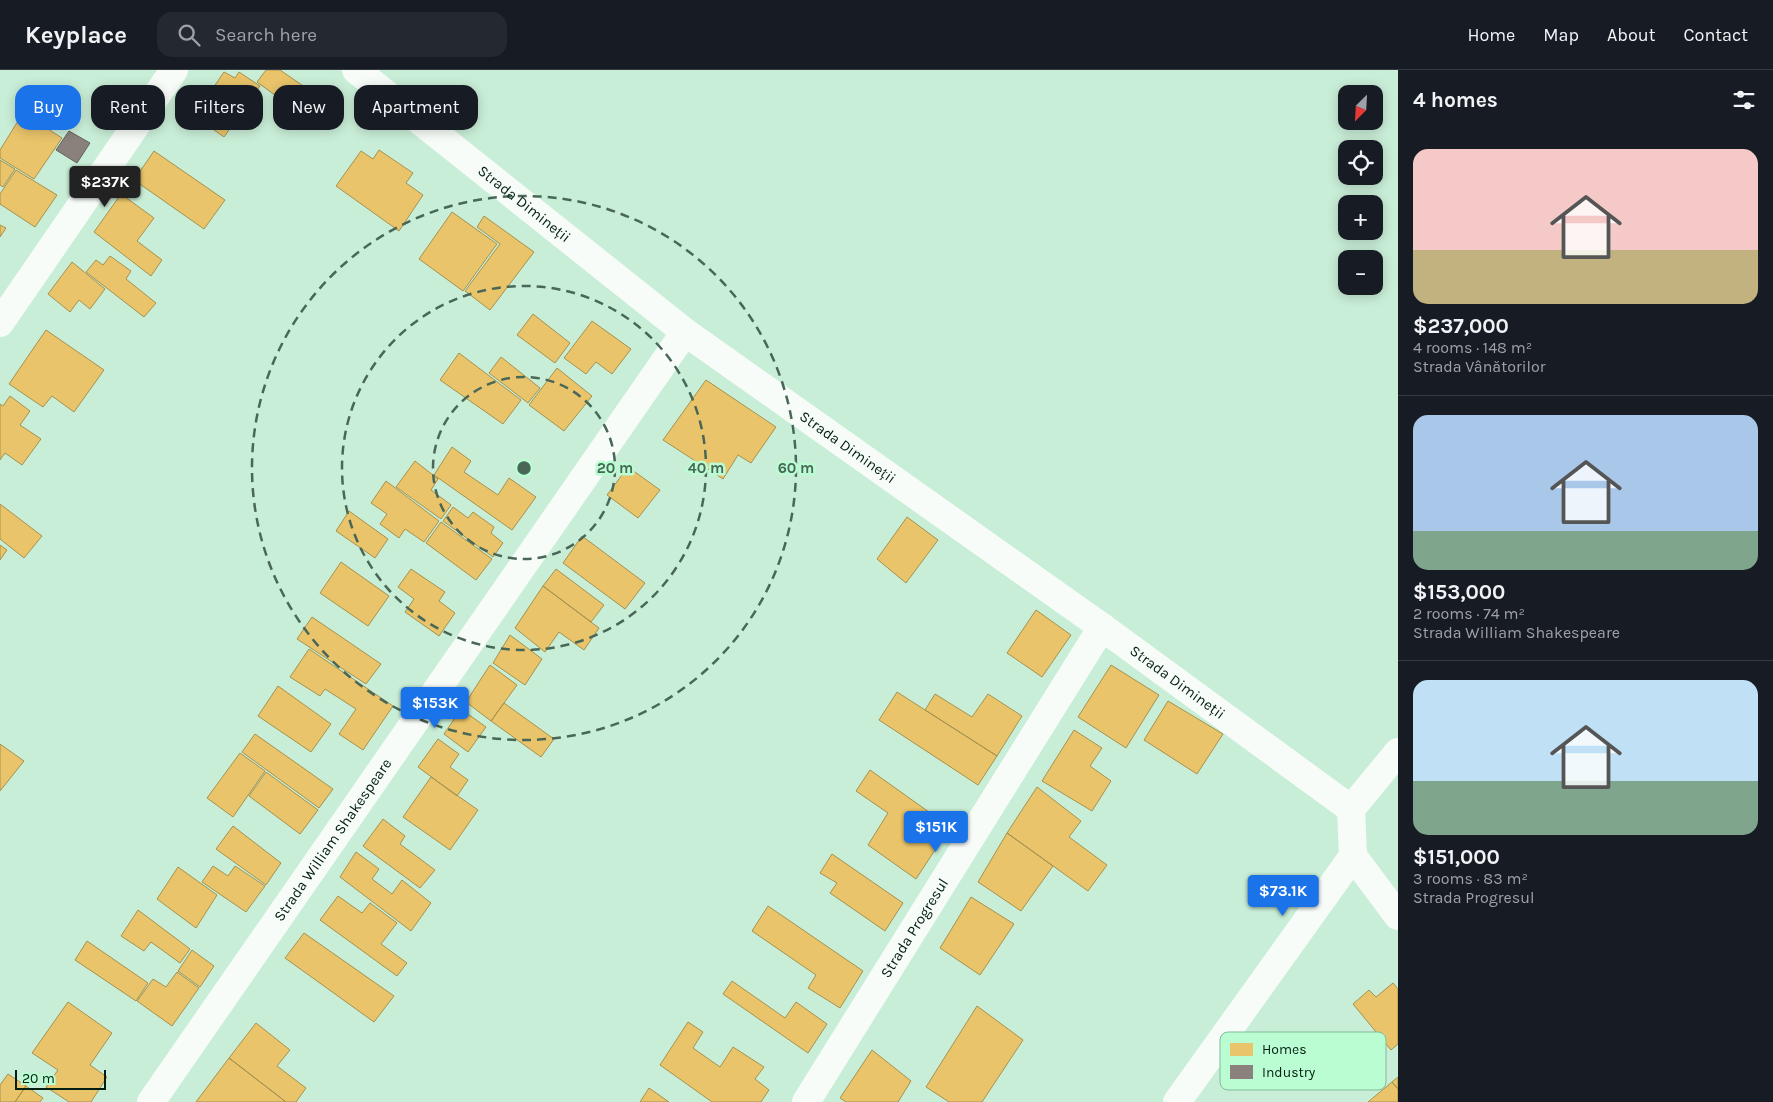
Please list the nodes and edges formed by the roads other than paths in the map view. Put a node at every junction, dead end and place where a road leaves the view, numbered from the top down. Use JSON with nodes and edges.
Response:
{"nodes":[{"id":1,"x":174,"y":70,"type":"edge"},
{"id":2,"x":356,"y":70,"type":"edge"},
{"id":3,"x":0,"y":323,"type":"edge"},
{"id":4,"x":685,"y":332,"type":"junction"},
{"id":5,"x":1102,"y":627,"type":"junction"},
{"id":6,"x":1398,"y":752,"type":"edge"},
{"id":7,"x":1351,"y":809,"type":"junction"},
{"id":8,"x":1353,"y":856,"type":"junction"},
{"id":9,"x":1398,"y":916,"type":"edge"},
{"id":10,"x":1227,"y":1032,"type":"edge"},
{"id":11,"x":1220,"y":1042,"type":"edge"},
{"id":12,"x":151,"y":1102,"type":"edge"},
{"id":13,"x":806,"y":1102,"type":"edge"},
{"id":14,"x":1177,"y":1102,"type":"edge"}],
"edges":[{"from":1,"to":3,"type":"street"},
{"from":2,"to":4,"type":"street","name":"Strada Dimineții"},
{"from":4,"to":5,"type":"street","name":"Strada Dimineții"},
{"from":4,"to":12,"type":"street","name":"Strada William Shakespeare"},
{"from":5,"to":7,"type":"street","name":"Strada Dimineții"},
{"from":5,"to":13,"type":"street","name":"Strada Progresul"},
{"from":6,"to":7,"type":"street"},
{"from":7,"to":8,"type":"street"},
{"from":8,"to":9,"type":"street"},
{"from":8,"to":10,"type":"street"},
{"from":11,"to":14,"type":"street"}]}
